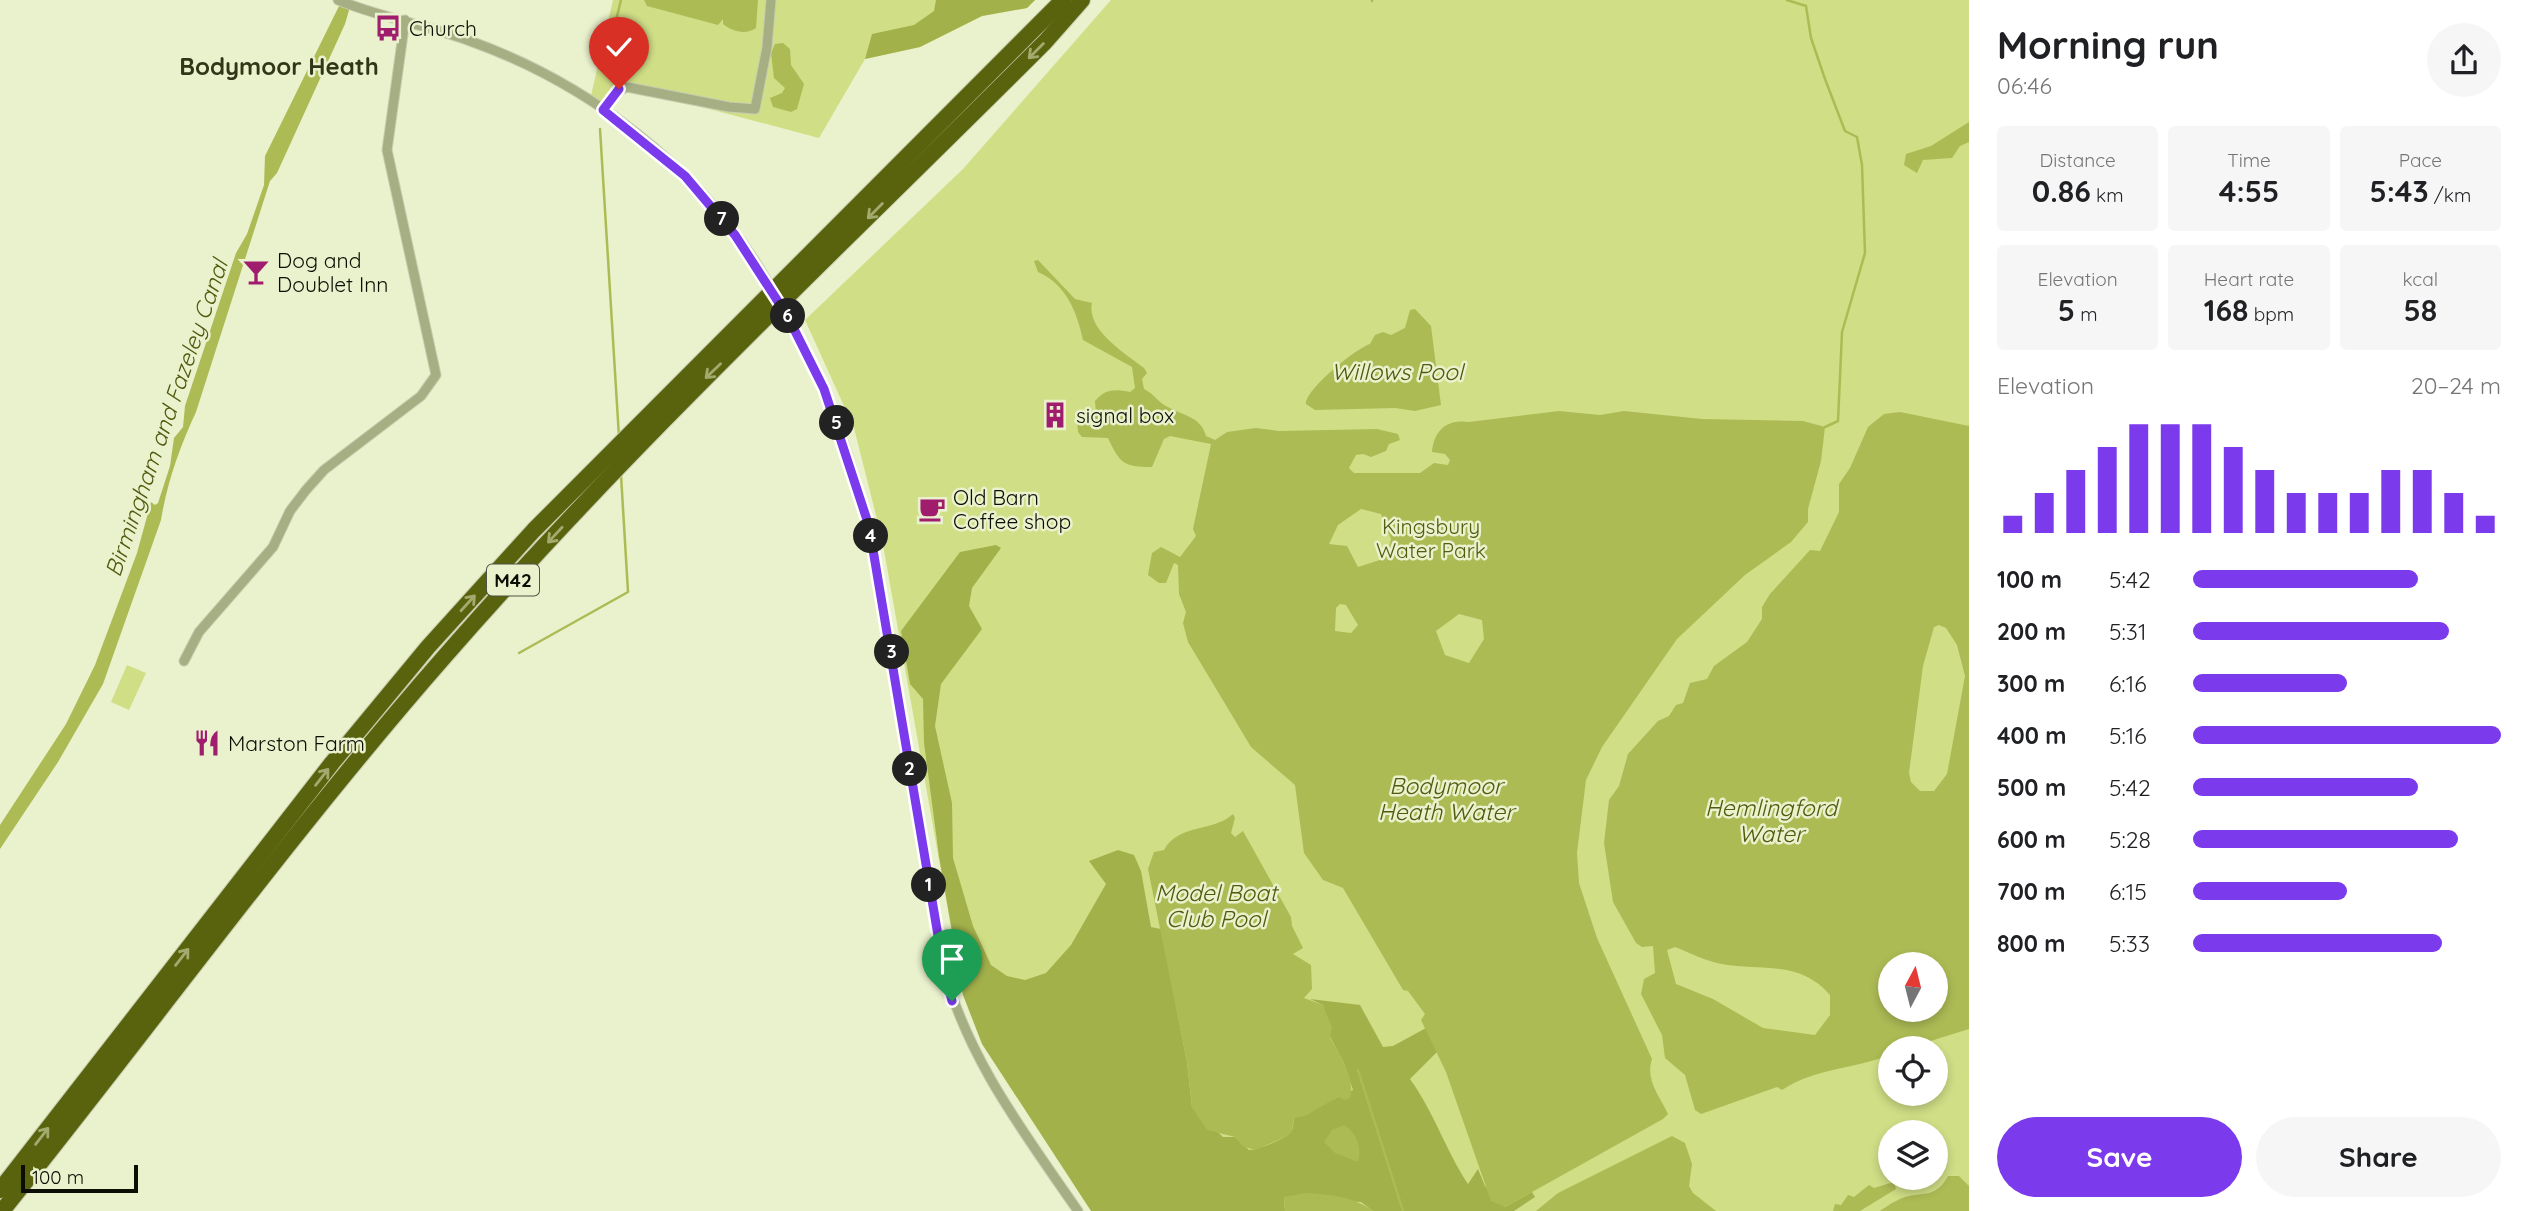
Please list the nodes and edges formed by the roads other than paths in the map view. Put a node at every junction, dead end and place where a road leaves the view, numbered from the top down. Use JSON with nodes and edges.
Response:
{"nodes":[{"id":1,"x":339,"y":0,"type":"edge"},
{"id":2,"x":771,"y":0,"type":"edge"},
{"id":3,"x":1063,"y":0,"type":"edge"},
{"id":4,"x":1082,"y":0,"type":"edge"},
{"id":5,"x":405,"y":20,"type":"junction"},
{"id":6,"x":603,"y":110,"type":"junction"},
{"id":7,"x":184,"y":661,"type":"dead end"},
{"id":8,"x":0,"y":1190,"type":"edge"},
{"id":9,"x":2,"y":1211,"type":"edge"},
{"id":10,"x":1078,"y":1211,"type":"edge"}],
"edges":[{"from":1,"to":5,"type":"street"},
{"from":2,"to":6,"type":"street"},
{"from":8,"to":3,"type":"highway","number":"M42","one_way":true},
{"from":4,"to":9,"type":"highway","number":"M42","one_way":true},
{"from":5,"to":6,"type":"street"},
{"from":5,"to":7,"type":"street"},
{"from":6,"to":10,"type":"street","bridge":true}]}
